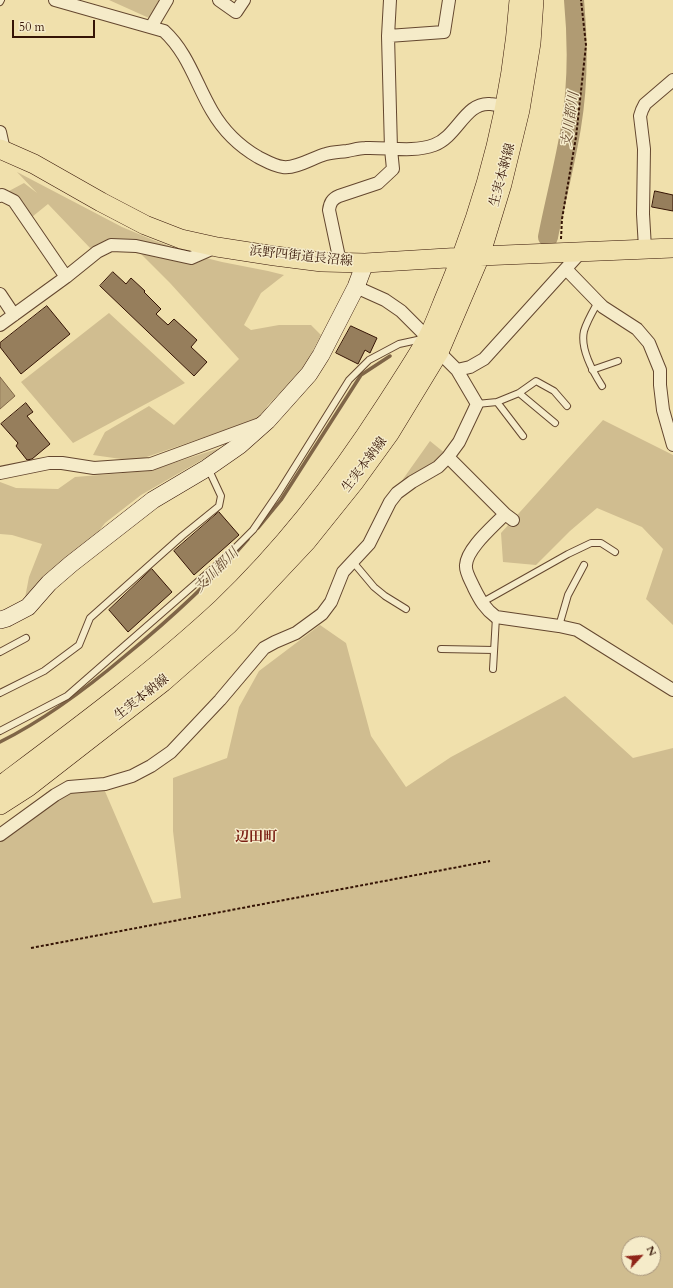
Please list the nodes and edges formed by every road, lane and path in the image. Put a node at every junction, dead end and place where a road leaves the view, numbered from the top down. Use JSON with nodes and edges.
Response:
{"nodes":[{"id":1,"x":55,"y":0,"type":"edge"},
{"id":2,"x":167,"y":0,"type":"edge"},
{"id":3,"x":218,"y":0,"type":"edge"},
{"id":4,"x":244,"y":0,"type":"edge"},
{"id":5,"x":390,"y":0,"type":"edge"},
{"id":6,"x":449,"y":0,"type":"edge"},
{"id":7,"x":519,"y":0,"type":"edge"},
{"id":8,"x":534,"y":0,"type":"edge"},
{"id":9,"x":581,"y":0,"type":"edge"},
{"id":10,"x":151,"y":27,"type":"junction"},
{"id":11,"x":388,"y":36,"type":"junction"},
{"id":12,"x":673,"y":80,"type":"edge"},
{"id":13,"x":505,"y":107,"type":"junction"},
{"id":14,"x":0,"y":132,"type":"edge"},
{"id":15,"x":391,"y":149,"type":"junction"},
{"id":16,"x":2,"y":150,"type":"edge"},
{"id":17,"x":0,"y":196,"type":"edge"},
{"id":18,"x":560,"y":242,"type":"dead end"},
{"id":19,"x":217,"y":247,"type":"junction"},
{"id":20,"x":645,"y":248,"type":"junction"},
{"id":21,"x":673,"y":248,"type":"edge"},
{"id":22,"x":580,"y":253,"type":"junction"},
{"id":23,"x":471,"y":257,"type":"junction"},
{"id":24,"x":340,"y":262,"type":"junction"},
{"id":25,"x":365,"y":263,"type":"junction"},
{"id":26,"x":566,"y":268,"type":"junction"},
{"id":27,"x":66,"y":277,"type":"junction"},
{"id":28,"x":356,"y":287,"type":"junction"},
{"id":29,"x":0,"y":294,"type":"edge"},
{"id":30,"x":598,"y":302,"type":"junction"},
{"id":31,"x":14,"y":315,"type":"junction"},
{"id":32,"x":0,"y":325,"type":"edge"},
{"id":33,"x":433,"y":345,"type":"junction"},
{"id":34,"x":618,"y":361,"type":"dead end"},
{"id":35,"x":457,"y":370,"type":"junction"},
{"id":36,"x":592,"y":370,"type":"junction"},
{"id":37,"x":602,"y":386,"type":"dead end"},
{"id":38,"x":519,"y":394,"type":"junction"},
{"id":39,"x":497,"y":402,"type":"junction"},
{"id":40,"x":477,"y":404,"type":"junction"},
{"id":41,"x":567,"y":406,"type":"dead end"},
{"id":42,"x":267,"y":421,"type":"junction"},
{"id":43,"x":555,"y":423,"type":"dead end"},
{"id":44,"x":523,"y":436,"type":"dead end"},
{"id":45,"x":673,"y":445,"type":"edge"},
{"id":46,"x":448,"y":457,"type":"junction"},
{"id":47,"x":207,"y":468,"type":"junction"},
{"id":48,"x":0,"y":473,"type":"edge"},
{"id":49,"x":615,"y":552,"type":"dead end"},
{"id":50,"x":353,"y":562,"type":"junction"},
{"id":51,"x":584,"y":565,"type":"dead end"},
{"id":52,"x":481,"y":603,"type":"junction"},
{"id":53,"x":406,"y":609,"type":"dead end"},
{"id":54,"x":496,"y":617,"type":"junction"},
{"id":55,"x":0,"y":620,"type":"edge"},
{"id":56,"x":559,"y":626,"type":"junction"},
{"id":57,"x":26,"y":638,"type":"dead end"},
{"id":58,"x":441,"y":649,"type":"dead end"},
{"id":59,"x":494,"y":650,"type":"junction"},
{"id":60,"x":0,"y":652,"type":"edge"},
{"id":61,"x":493,"y":669,"type":"dead end"},
{"id":62,"x":673,"y":690,"type":"edge"},
{"id":63,"x":0,"y":693,"type":"edge"},
{"id":64,"x":0,"y":731,"type":"edge"},
{"id":65,"x":0,"y":786,"type":"edge"},
{"id":66,"x":0,"y":805,"type":"edge"},
{"id":67,"x":0,"y":835,"type":"edge"},
{"id":68,"x":490,"y":861,"type":"dead end"},
{"id":69,"x":31,"y":948,"type":"dead end"}],
"edges":[{"from":1,"to":10,"type":"street"},
{"from":2,"to":10,"type":"street"},
{"from":3,"to":4,"type":"street"},
{"from":5,"to":11,"type":"street"},
{"from":6,"to":11,"type":"street"},
{"from":7,"to":13,"type":"main road","name":"生実本納線"},
{"from":8,"to":23,"type":"main road","name":"生実本納線"},
{"from":9,"to":18,"type":"path"},
{"from":10,"to":15,"type":"street"},
{"from":11,"to":15,"type":"street"},
{"from":12,"to":20,"type":"street"},
{"from":13,"to":15,"type":"street"},
{"from":13,"to":23,"type":"main road","name":"生実本納線"},
{"from":14,"to":16,"type":"street"},
{"from":15,"to":24,"type":"street"},
{"from":16,"to":19,"type":"main road","name":"浜野四街道長沼線"},
{"from":17,"to":27,"type":"street"},
{"from":19,"to":24,"type":"main road","name":"浜野四街道長沼線"},
{"from":19,"to":27,"type":"street"},
{"from":20,"to":21,"type":"main road","name":"浜野四街道長沼線"},
{"from":20,"to":22,"type":"main road","name":"浜野四街道長沼線"},
{"from":22,"to":23,"type":"main road","name":"浜野四街道長沼線"},
{"from":22,"to":26,"type":"street"},
{"from":23,"to":25,"type":"main road","name":"浜野四街道長沼線"},
{"from":23,"to":33,"type":"main road","name":"生実本納線"},
{"from":24,"to":25,"type":"main road","name":"浜野四街道長沼線"},
{"from":25,"to":28,"type":"street"},
{"from":26,"to":30,"type":"street"},
{"from":26,"to":35,"type":"street"},
{"from":27,"to":31,"type":"street"},
{"from":28,"to":33,"type":"street"},
{"from":28,"to":42,"type":"street"},
{"from":29,"to":31,"type":"street"},
{"from":30,"to":36,"type":"lane"},
{"from":30,"to":45,"type":"street"},
{"from":31,"to":32,"type":"street"},
{"from":33,"to":35,"type":"street"},
{"from":33,"to":64,"type":"lane"},
{"from":33,"to":65,"type":"main road","name":"生実本納線"},
{"from":33,"to":66,"type":"main road","name":"生実本納線"},
{"from":34,"to":36,"type":"lane"},
{"from":35,"to":40,"type":"street"},
{"from":36,"to":37,"type":"lane"},
{"from":38,"to":39,"type":"lane"},
{"from":38,"to":41,"type":"lane"},
{"from":38,"to":43,"type":"lane"},
{"from":39,"to":40,"type":"lane"},
{"from":39,"to":44,"type":"lane"},
{"from":40,"to":46,"type":"street"},
{"from":42,"to":47,"type":"street"},
{"from":42,"to":48,"type":"street"},
{"from":46,"to":50,"type":"street"},
{"from":46,"to":52,"type":"street"},
{"from":47,"to":55,"type":"street"},
{"from":47,"to":63,"type":"lane"},
{"from":49,"to":52,"type":"lane"},
{"from":50,"to":53,"type":"lane"},
{"from":50,"to":67,"type":"street"},
{"from":51,"to":56,"type":"lane"},
{"from":52,"to":54,"type":"street"},
{"from":54,"to":56,"type":"street"},
{"from":54,"to":59,"type":"lane"},
{"from":56,"to":62,"type":"street"},
{"from":57,"to":60,"type":"lane"},
{"from":58,"to":59,"type":"lane"},
{"from":59,"to":61,"type":"lane"},
{"from":68,"to":69,"type":"path"}]}
